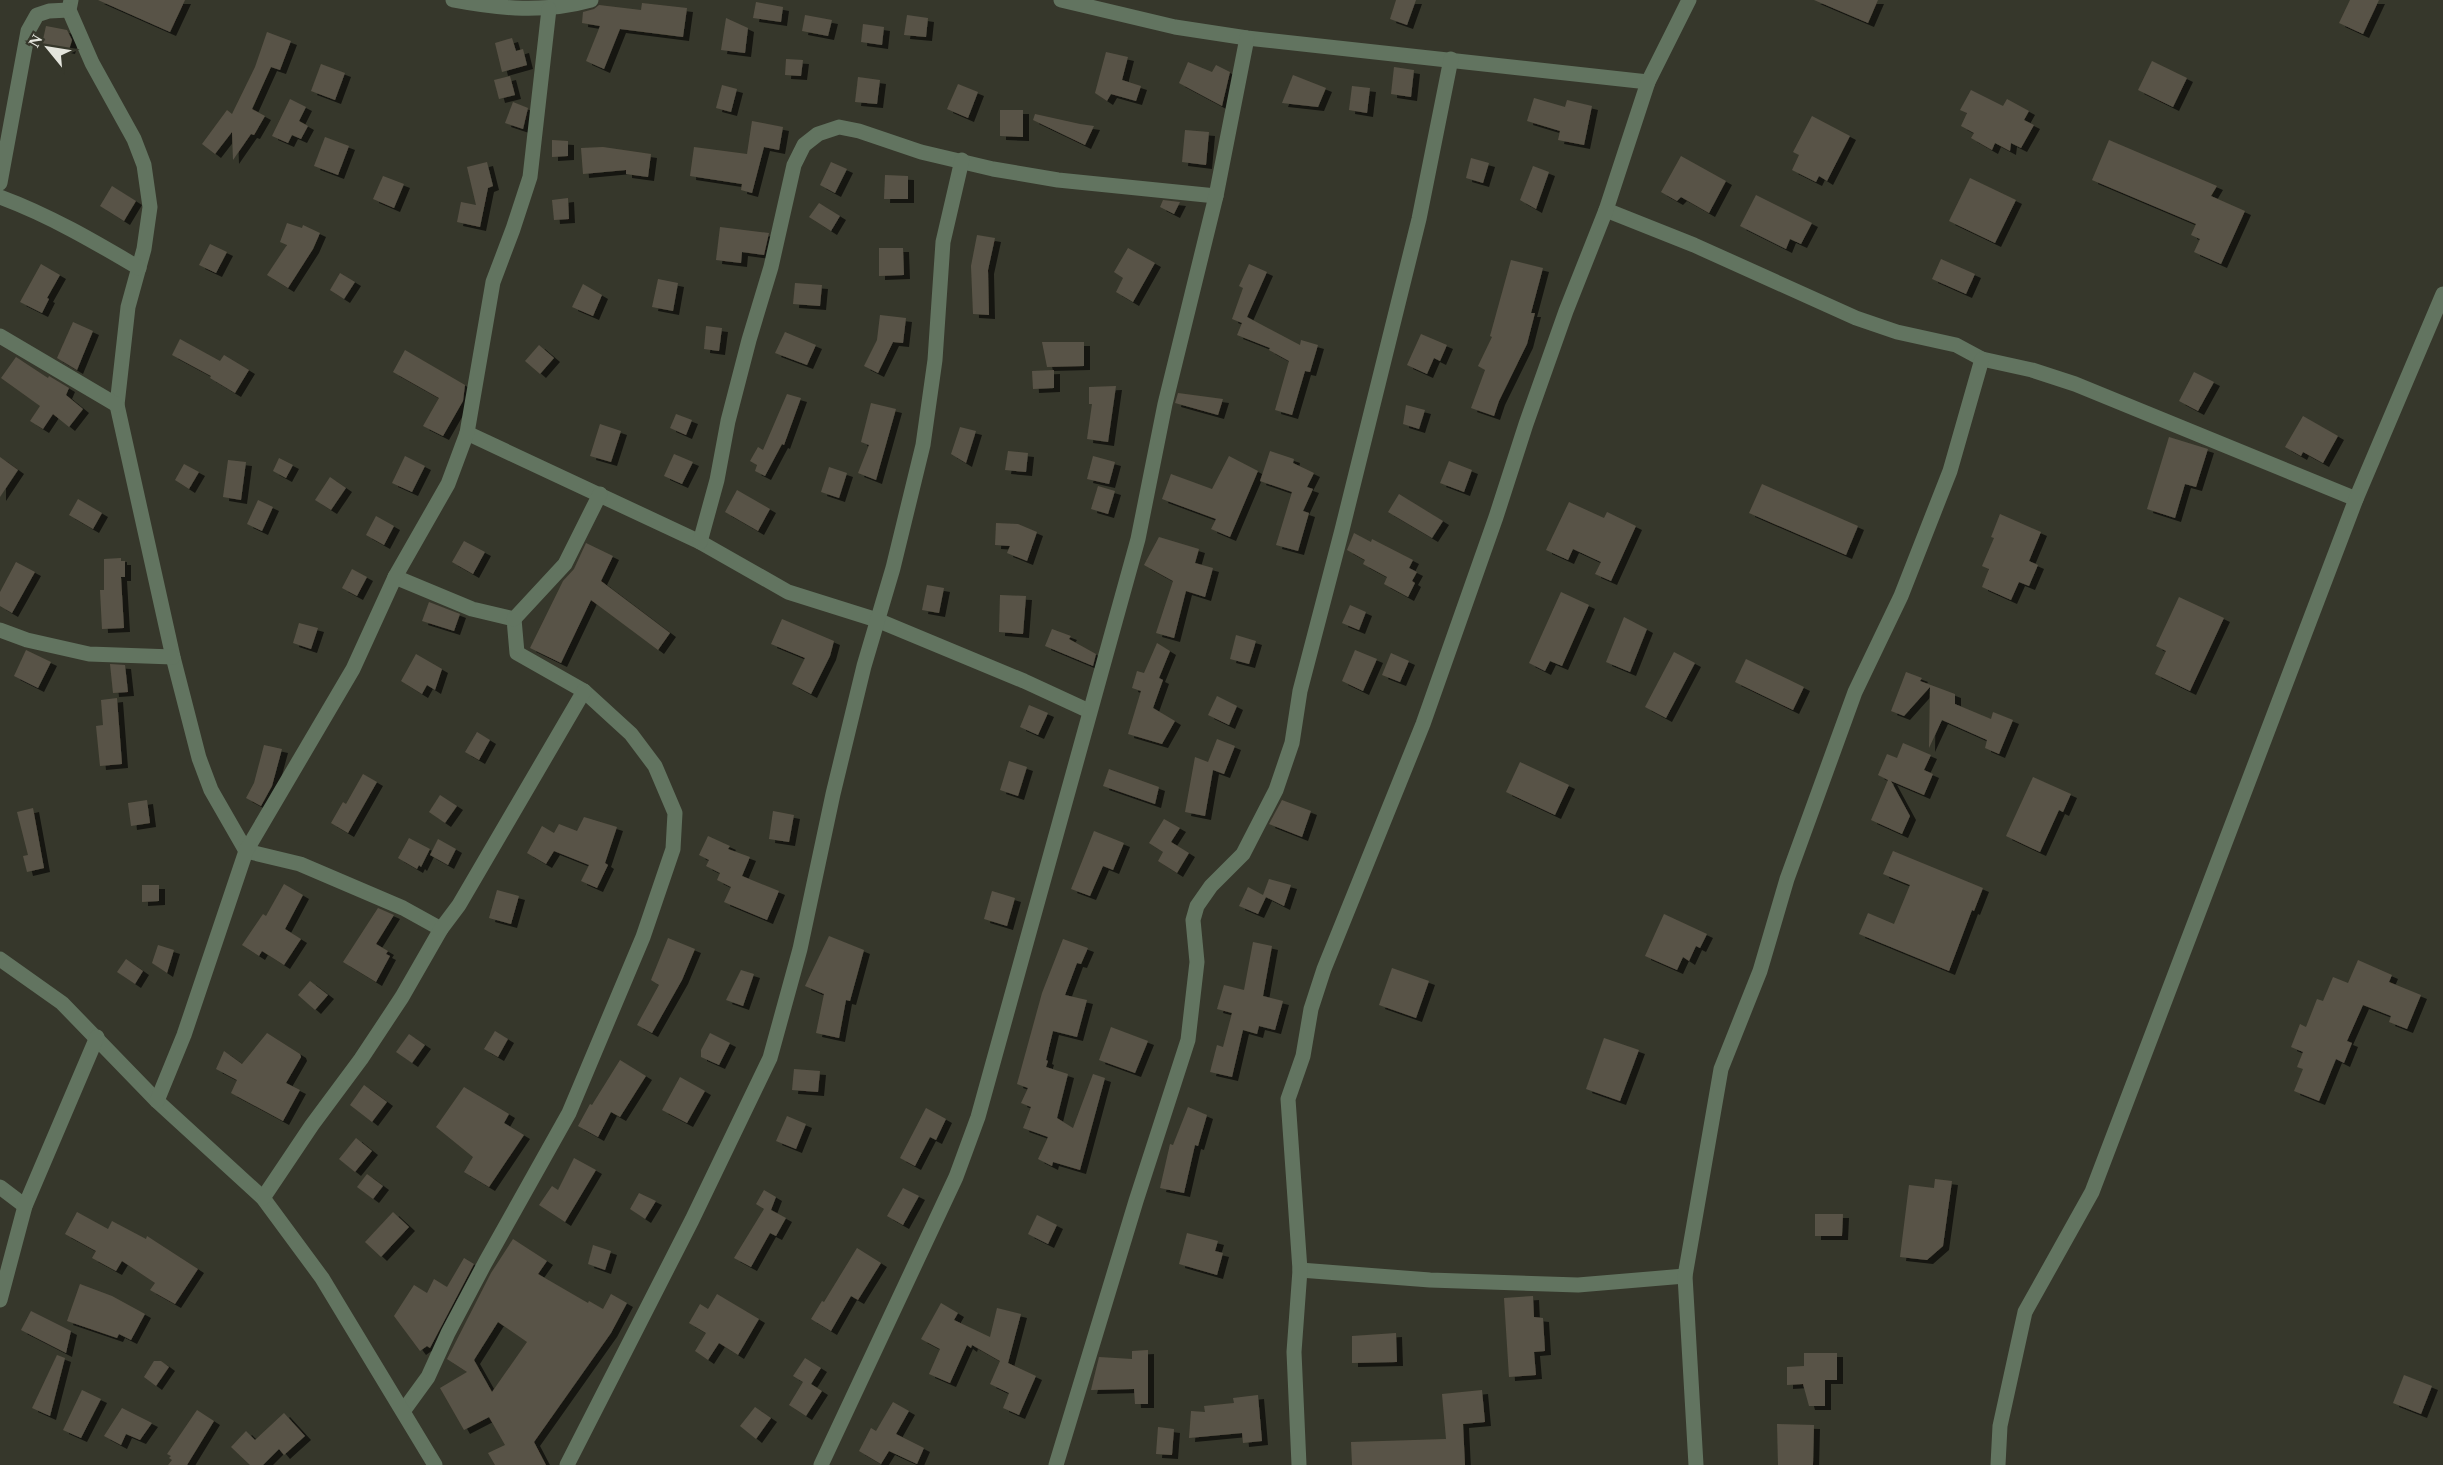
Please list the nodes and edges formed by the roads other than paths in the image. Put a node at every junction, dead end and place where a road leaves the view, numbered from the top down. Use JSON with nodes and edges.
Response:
{"nodes":[{"id":1,"x":453,"y":0,"type":"edge"},
{"id":2,"x":591,"y":0,"type":"edge"},
{"id":3,"x":1061,"y":0,"type":"edge"},
{"id":4,"x":1689,"y":0,"type":"edge"},
{"id":5,"x":482,"y":2,"type":"edge"},
{"id":6,"x":70,"y":5,"type":"edge"},
{"id":7,"x":549,"y":9,"type":"junction"},
{"id":8,"x":1247,"y":39,"type":"junction"},
{"id":9,"x":1451,"y":59,"type":"junction"},
{"id":10,"x":1648,"y":82,"type":"junction"},
{"id":11,"x":962,"y":160,"type":"junction"},
{"id":12,"x":2,"y":165,"type":"edge"},
{"id":13,"x":0,"y":183,"type":"edge"},
{"id":14,"x":1216,"y":196,"type":"junction"},
{"id":15,"x":0,"y":197,"type":"edge"},
{"id":16,"x":1606,"y":210,"type":"junction"},
{"id":17,"x":140,"y":268,"type":"junction"},
{"id":18,"x":2443,"y":294,"type":"edge"},
{"id":19,"x":0,"y":336,"type":"edge"},
{"id":20,"x":1982,"y":359,"type":"junction"},
{"id":21,"x":117,"y":405,"type":"junction"},
{"id":22,"x":467,"y":433,"type":"junction"},
{"id":23,"x":600,"y":494,"type":"junction"},
{"id":24,"x":2356,"y":499,"type":"junction"},
{"id":25,"x":700,"y":542,"type":"junction"},
{"id":26,"x":395,"y":577,"type":"junction"},
{"id":27,"x":514,"y":619,"type":"junction"},
{"id":28,"x":877,"y":620,"type":"junction"},
{"id":29,"x":0,"y":630,"type":"edge"},
{"id":30,"x":173,"y":657,"type":"junction"},
{"id":31,"x":584,"y":691,"type":"junction"},
{"id":32,"x":1089,"y":711,"type":"junction"},
{"id":33,"x":246,"y":851,"type":"junction"},
{"id":34,"x":441,"y":929,"type":"junction"},
{"id":35,"x":0,"y":959,"type":"edge"},
{"id":36,"x":97,"y":1037,"type":"junction"},
{"id":37,"x":157,"y":1101,"type":"junction"},
{"id":38,"x":0,"y":1188,"type":"edge"},
{"id":39,"x":263,"y":1198,"type":"junction"},
{"id":40,"x":25,"y":1206,"type":"junction"},
{"id":41,"x":1300,"y":1270,"type":"junction"},
{"id":42,"x":1685,"y":1276,"type":"junction"},
{"id":43,"x":0,"y":1300,"type":"edge"},
{"id":44,"x":404,"y":1410,"type":"junction"},
{"id":45,"x":435,"y":1465,"type":"edge"},
{"id":46,"x":567,"y":1465,"type":"edge"},
{"id":47,"x":821,"y":1465,"type":"edge"},
{"id":48,"x":1056,"y":1465,"type":"edge"},
{"id":49,"x":1299,"y":1465,"type":"edge"},
{"id":50,"x":1696,"y":1465,"type":"edge"},
{"id":51,"x":1998,"y":1465,"type":"edge"}],
"edges":[{"from":1,"to":5,"type":"street"},
{"from":2,"to":7,"type":"street"},
{"from":3,"to":8,"type":"street"},
{"from":4,"to":10,"type":"street"},
{"from":5,"to":7,"type":"street"},
{"from":6,"to":12,"type":"street"},
{"from":6,"to":17,"type":"street"},
{"from":7,"to":22,"type":"street"},
{"from":8,"to":9,"type":"street"},
{"from":8,"to":14,"type":"street"},
{"from":9,"to":10,"type":"street"},
{"from":9,"to":48,"type":"street"},
{"from":10,"to":16,"type":"street"},
{"from":11,"to":14,"type":"street"},
{"from":11,"to":25,"type":"street"},
{"from":11,"to":28,"type":"street"},
{"from":12,"to":13,"type":"street"},
{"from":14,"to":32,"type":"street"},
{"from":15,"to":17,"type":"street"},
{"from":16,"to":20,"type":"street"},
{"from":16,"to":41,"type":"street"},
{"from":17,"to":21,"type":"street"},
{"from":18,"to":24,"type":"street"},
{"from":19,"to":21,"type":"street"},
{"from":20,"to":24,"type":"street"},
{"from":20,"to":42,"type":"street"},
{"from":21,"to":30,"type":"street"},
{"from":22,"to":23,"type":"street"},
{"from":22,"to":26,"type":"street"},
{"from":23,"to":25,"type":"street"},
{"from":23,"to":27,"type":"street"},
{"from":24,"to":51,"type":"street"},
{"from":25,"to":28,"type":"street"},
{"from":26,"to":27,"type":"street"},
{"from":26,"to":33,"type":"street"},
{"from":27,"to":31,"type":"street"},
{"from":28,"to":32,"type":"street"},
{"from":28,"to":46,"type":"street"},
{"from":29,"to":30,"type":"street"},
{"from":30,"to":33,"type":"street"},
{"from":31,"to":34,"type":"street"},
{"from":31,"to":44,"type":"street"},
{"from":32,"to":47,"type":"street"},
{"from":33,"to":34,"type":"street"},
{"from":33,"to":37,"type":"street"},
{"from":34,"to":39,"type":"street"},
{"from":35,"to":36,"type":"street"},
{"from":36,"to":37,"type":"street"},
{"from":36,"to":40,"type":"street"},
{"from":37,"to":39,"type":"street"},
{"from":38,"to":40,"type":"street"},
{"from":39,"to":44,"type":"street"},
{"from":40,"to":43,"type":"street"},
{"from":41,"to":42,"type":"street"},
{"from":41,"to":49,"type":"street"},
{"from":42,"to":50,"type":"street"},
{"from":44,"to":45,"type":"street"}]}
